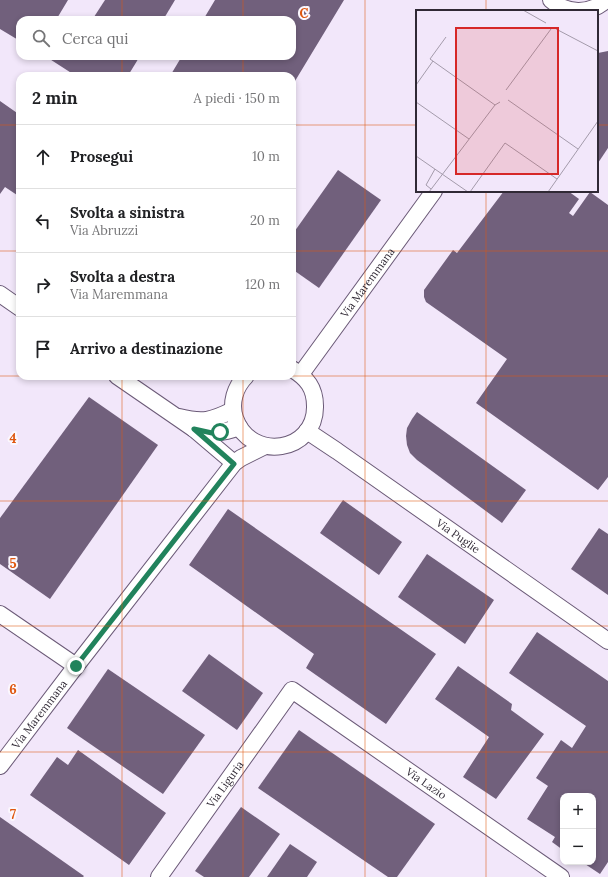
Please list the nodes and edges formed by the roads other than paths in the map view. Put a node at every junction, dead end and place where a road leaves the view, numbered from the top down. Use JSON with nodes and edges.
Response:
{"nodes":[{"id":1,"x":550,"y":0,"type":"edge"},
{"id":2,"x":603,"y":7,"type":"edge"},
{"id":3,"x":567,"y":10,"type":"edge"},
{"id":4,"x":590,"y":10,"type":"edge"},
{"id":5,"x":433,"y":192,"type":"edge"},
{"id":6,"x":0,"y":294,"type":"edge"},
{"id":7,"x":16,"y":305,"type":"edge"},
{"id":8,"x":296,"y":372,"type":"edge"},
{"id":9,"x":123,"y":380,"type":"edge"},
{"id":10,"x":243,"y":380,"type":"edge"},
{"id":11,"x":233,"y":410,"type":"junction"},
{"id":12,"x":174,"y":416,"type":"junction"},
{"id":13,"x":239,"y":427,"type":"junction"},
{"id":14,"x":194,"y":429,"type":"junction"},
{"id":15,"x":307,"y":431,"type":"junction"},
{"id":16,"x":265,"y":446,"type":"junction"},
{"id":17,"x":234,"y":464,"type":"junction"},
{"id":18,"x":0,"y":614,"type":"edge"},
{"id":19,"x":608,"y":641,"type":"edge"},
{"id":20,"x":76,"y":666,"type":"junction"},
{"id":21,"x":292,"y":690,"type":"joint"},
{"id":22,"x":0,"y":766,"type":"edge"},
{"id":23,"x":159,"y":877,"type":"edge"},
{"id":24,"x":560,"y":877,"type":"edge"}],
"edges":[{"from":1,"to":3,"type":"street"},
{"from":2,"to":4,"type":"street"},
{"from":5,"to":8,"type":"street","name":"Via Maremmana"},
{"from":6,"to":7,"type":"street"},
{"from":8,"to":15,"type":"street"},
{"from":9,"to":12,"type":"street"},
{"from":10,"to":11,"type":"street"},
{"from":11,"to":12,"type":"street"},
{"from":11,"to":13,"type":"street"},
{"from":12,"to":14,"type":"street"},
{"from":13,"to":14,"type":"street"},
{"from":13,"to":16,"type":"street"},
{"from":14,"to":17,"type":"street"},
{"from":15,"to":16,"type":"street"},
{"from":15,"to":19,"type":"street","name":"Via Puglie"},
{"from":16,"to":17,"type":"street","name":"Via Maremmana"},
{"from":17,"to":20,"type":"street","name":"Via Maremmana"},
{"from":18,"to":20,"type":"street"},
{"from":20,"to":22,"type":"street","name":"Via Maremmana"},
{"from":21,"to":23,"type":"street","name":"Via Liguria"},
{"from":21,"to":24,"type":"street","name":"Via Lazio"}]}
